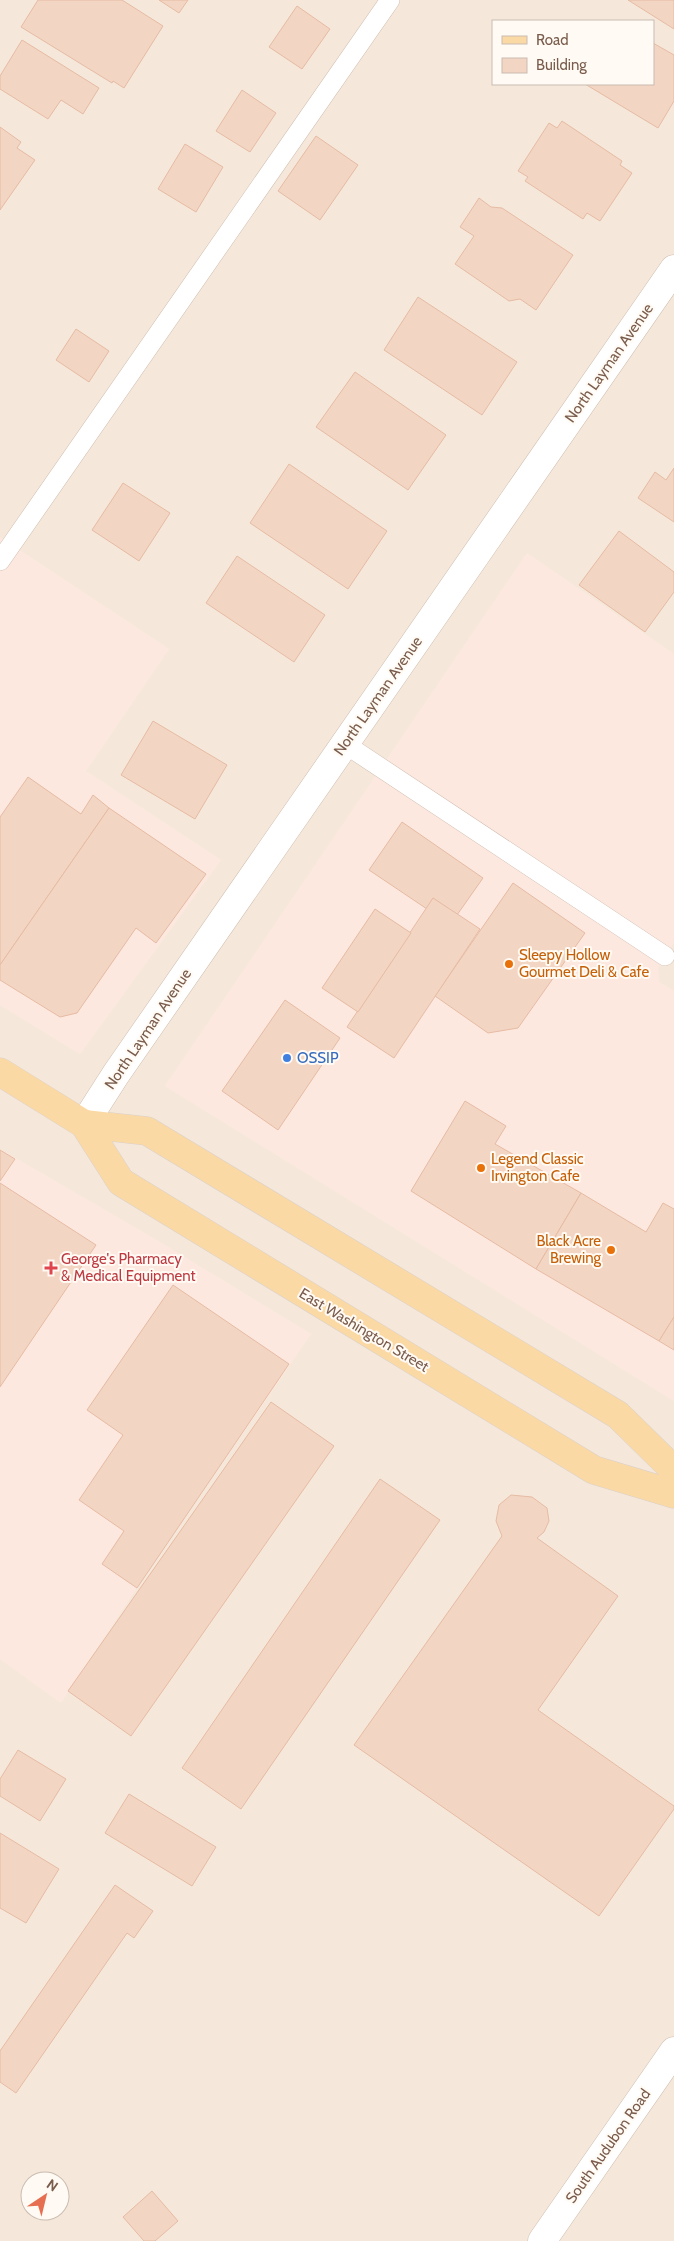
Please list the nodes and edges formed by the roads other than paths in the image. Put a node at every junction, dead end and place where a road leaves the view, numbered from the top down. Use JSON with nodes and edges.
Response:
{"nodes":[{"id":1,"x":390,"y":0,"type":"edge"},
{"id":2,"x":674,"y":269,"type":"edge"},
{"id":3,"x":0,"y":561,"type":"edge"},
{"id":4,"x":345,"y":744,"type":"junction"},
{"id":5,"x":665,"y":956,"type":"dead end"},
{"id":6,"x":0,"y":1072,"type":"edge"},
{"id":7,"x":84,"y":1124,"type":"junction"},
{"id":8,"x":674,"y":1470,"type":"edge"},
{"id":9,"x":674,"y":1494,"type":"edge"},
{"id":10,"x":674,"y":2051,"type":"edge"},
{"id":11,"x":542,"y":2241,"type":"edge"}],
"edges":[{"from":1,"to":3,"type":"lane"},
{"from":2,"to":4,"type":"street","name":"North Layman Avenue"},
{"from":4,"to":5,"type":"lane"},
{"from":4,"to":7,"type":"street","name":"North Layman Avenue"},
{"from":6,"to":7,"type":"main road","name":"East Washington Street"},
{"from":7,"to":8,"type":"main road","name":"East Washington Street"},
{"from":7,"to":9,"type":"main road","name":"East Washington Street"},
{"from":10,"to":11,"type":"street","name":"South Audubon Road"}]}
